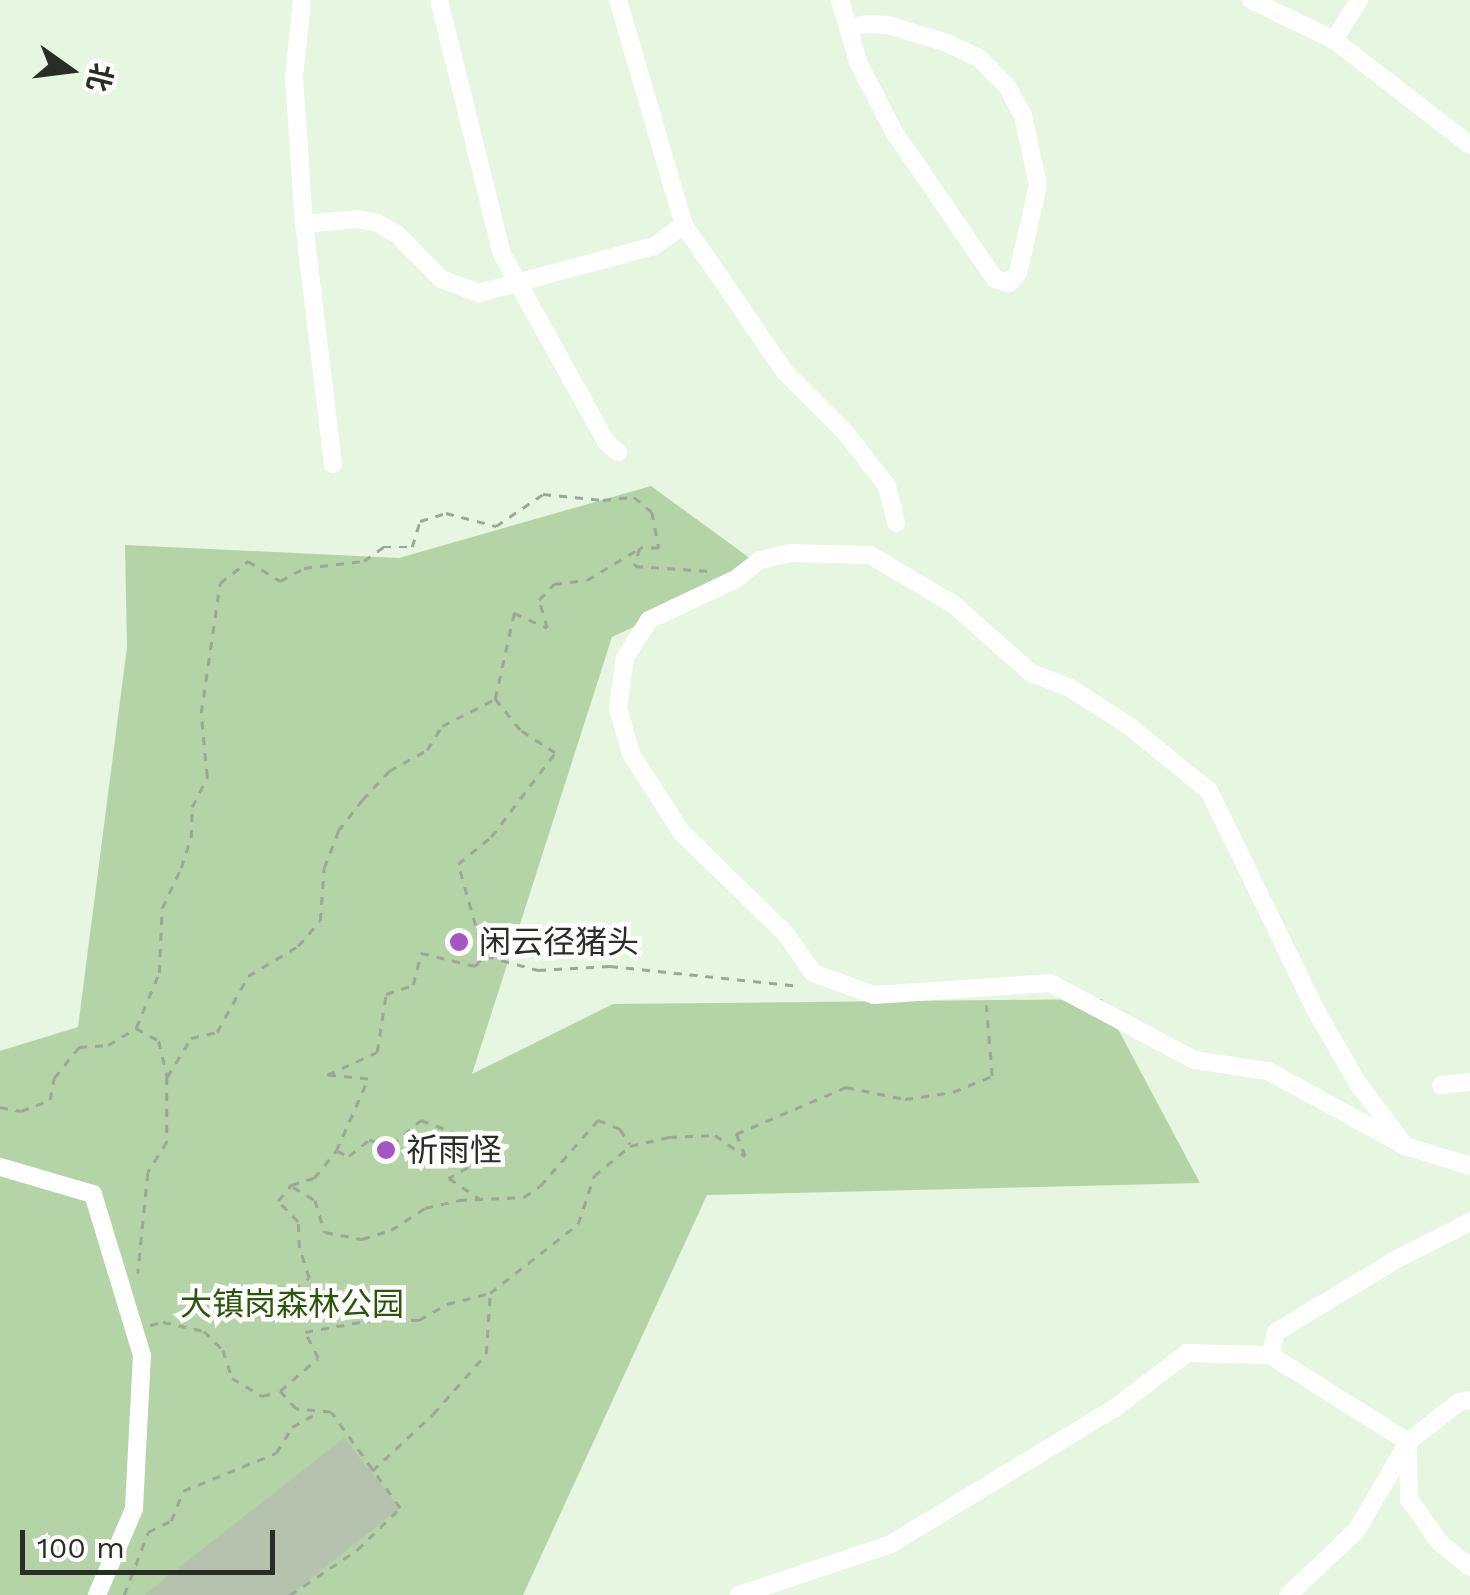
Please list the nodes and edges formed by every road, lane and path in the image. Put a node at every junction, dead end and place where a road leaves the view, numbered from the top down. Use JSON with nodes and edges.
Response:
{"nodes":[{"id":1,"x":302,"y":0,"type":"edge"},
{"id":2,"x":439,"y":0,"type":"edge"},
{"id":3,"x":618,"y":0,"type":"edge"},
{"id":4,"x":840,"y":0,"type":"edge"},
{"id":5,"x":1252,"y":0,"type":"edge"},
{"id":6,"x":1359,"y":0,"type":"edge"},
{"id":7,"x":848,"y":27,"type":"junction"},
{"id":8,"x":1334,"y":40,"type":"junction"},
{"id":9,"x":1470,"y":145,"type":"edge"},
{"id":10,"x":304,"y":224,"type":"junction"},
{"id":11,"x":684,"y":224,"type":"junction"},
{"id":12,"x":516,"y":285,"type":"junction"},
{"id":13,"x":618,"y":452,"type":"dead end"},
{"id":14,"x":333,"y":464,"type":"dead end"},
{"id":15,"x":896,"y":522,"type":"dead end"},
{"id":16,"x":640,"y":548,"type":"junction"},
{"id":17,"x":736,"y":580,"type":"junction"},
{"id":18,"x":495,"y":699,"type":"junction"},
{"id":19,"x":484,"y":956,"type":"junction"},
{"id":20,"x":803,"y":986,"type":"dead end"},
{"id":21,"x":988,"y":1016,"type":"dead end"},
{"id":22,"x":136,"y":1028,"type":"junction"},
{"id":23,"x":167,"y":1078,"type":"junction"},
{"id":24,"x":1470,"y":1082,"type":"edge"},
{"id":25,"x":1440,"y":1085,"type":"dead end"},
{"id":26,"x":0,"y":1107,"type":"edge"},
{"id":27,"x":630,"y":1146,"type":"junction"},
{"id":28,"x":1405,"y":1146,"type":"junction"},
{"id":29,"x":336,"y":1151,"type":"junction"},
{"id":30,"x":1470,"y":1166,"type":"edge"},
{"id":31,"x":0,"y":1167,"type":"edge"},
{"id":32,"x":290,"y":1186,"type":"junction"},
{"id":33,"x":481,"y":1200,"type":"junction"},
{"id":34,"x":1470,"y":1222,"type":"edge"},
{"id":35,"x":136,"y":1281,"type":"dead end"},
{"id":36,"x":490,"y":1293,"type":"junction"},
{"id":37,"x":378,"y":1318,"type":"junction"},
{"id":38,"x":134,"y":1328,"type":"junction"},
{"id":39,"x":1270,"y":1355,"type":"junction"},
{"id":40,"x":280,"y":1391,"type":"junction"},
{"id":41,"x":1470,"y":1400,"type":"edge"},
{"id":42,"x":317,"y":1414,"type":"junction"},
{"id":43,"x":1408,"y":1442,"type":"junction"},
{"id":44,"x":372,"y":1472,"type":"junction"},
{"id":45,"x":1470,"y":1567,"type":"edge"},
{"id":46,"x":98,"y":1595,"type":"edge"},
{"id":47,"x":124,"y":1595,"type":"edge"},
{"id":48,"x":290,"y":1595,"type":"edge"},
{"id":49,"x":739,"y":1595,"type":"edge"},
{"id":50,"x":1288,"y":1595,"type":"edge"}],
"edges":[{"from":1,"to":10,"type":"street"},
{"from":2,"to":12,"type":"street"},
{"from":3,"to":11,"type":"street"},
{"from":4,"to":7,"type":"street"},
{"from":5,"to":8,"type":"street"},
{"from":6,"to":8,"type":"street"},
{"from":7,"to":7,"type":"street"},
{"from":8,"to":9,"type":"street"},
{"from":10,"to":12,"type":"street"},
{"from":10,"to":14,"type":"street"},
{"from":11,"to":12,"type":"street"},
{"from":11,"to":15,"type":"street"},
{"from":12,"to":13,"type":"street"},
{"from":16,"to":17,"type":"path"},
{"from":16,"to":18,"type":"path"},
{"from":16,"to":22,"type":"path"},
{"from":17,"to":28,"type":"street"},
{"from":17,"to":28,"type":"street"},
{"from":18,"to":19,"type":"path"},
{"from":18,"to":23,"type":"path"},
{"from":19,"to":20,"type":"path"},
{"from":19,"to":29,"type":"path"},
{"from":21,"to":27,"type":"path"},
{"from":22,"to":23,"type":"path"},
{"from":22,"to":26,"type":"path"},
{"from":23,"to":35,"type":"path"},
{"from":24,"to":25,"type":"street"},
{"from":27,"to":33,"type":"path"},
{"from":27,"to":36,"type":"path"},
{"from":28,"to":30,"type":"street"},
{"from":29,"to":32,"type":"path"},
{"from":29,"to":33,"type":"path"},
{"from":31,"to":38,"type":"street"},
{"from":32,"to":33,"type":"path"},
{"from":32,"to":37,"type":"path"},
{"from":34,"to":39,"type":"street"},
{"from":36,"to":37,"type":"path"},
{"from":36,"to":44,"type":"path"},
{"from":37,"to":40,"type":"path"},
{"from":38,"to":40,"type":"path"},
{"from":38,"to":46,"type":"street"},
{"from":39,"to":43,"type":"street"},
{"from":39,"to":49,"type":"street"},
{"from":40,"to":42,"type":"path"},
{"from":41,"to":43,"type":"street"},
{"from":42,"to":44,"type":"path"},
{"from":42,"to":47,"type":"path"},
{"from":43,"to":45,"type":"street"},
{"from":43,"to":50,"type":"street"},
{"from":44,"to":48,"type":"path"}]}
